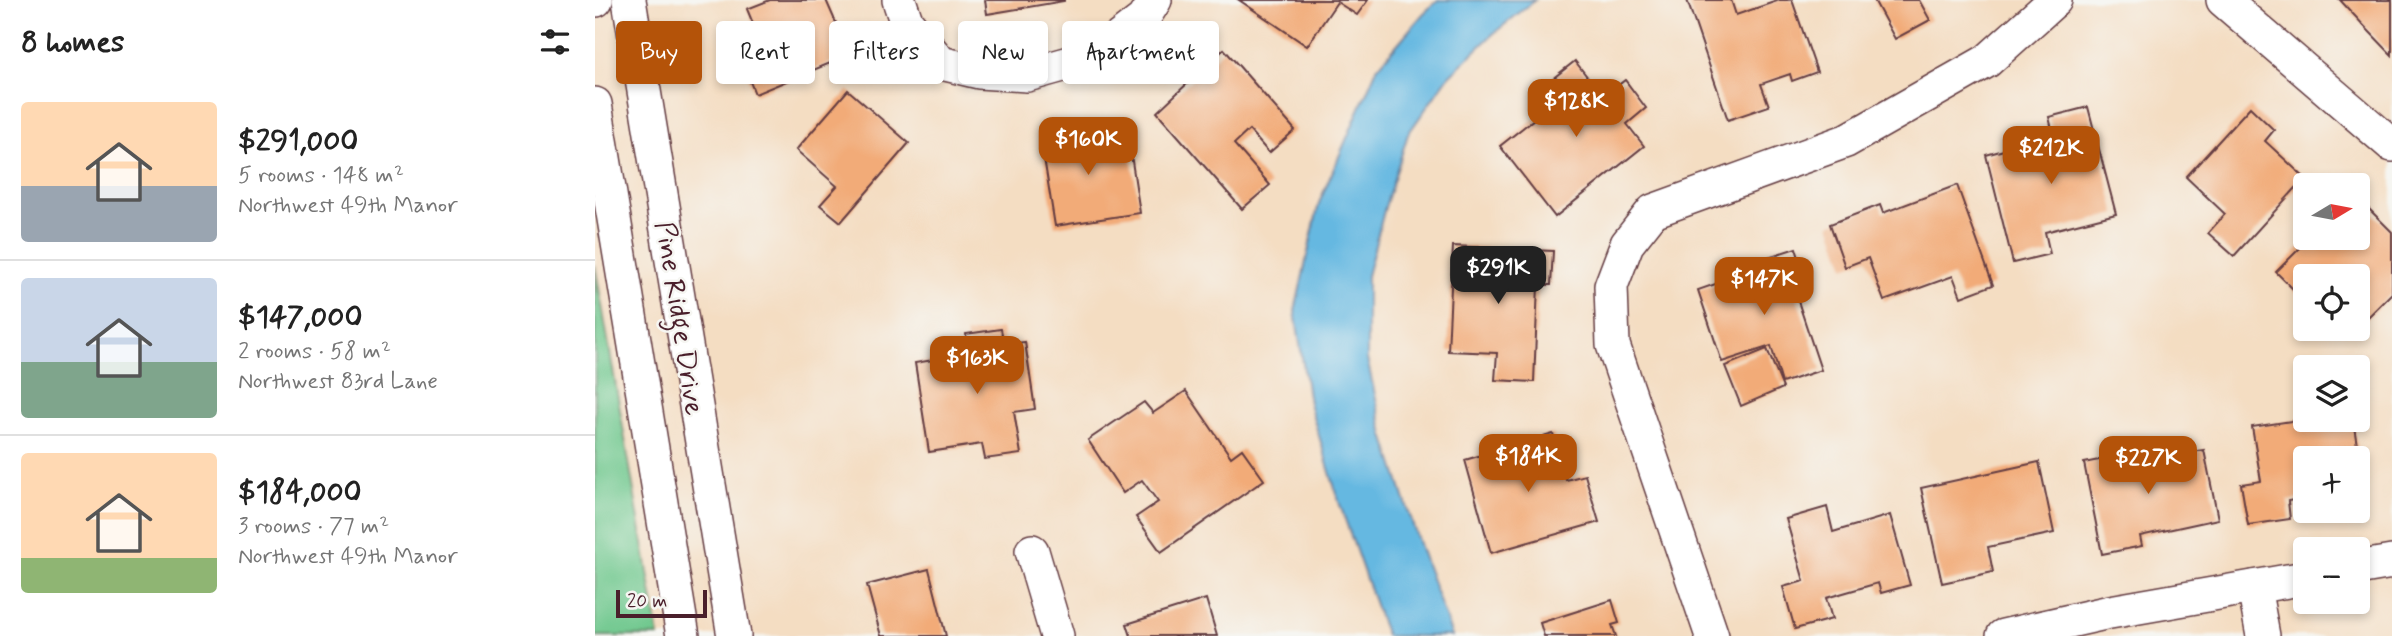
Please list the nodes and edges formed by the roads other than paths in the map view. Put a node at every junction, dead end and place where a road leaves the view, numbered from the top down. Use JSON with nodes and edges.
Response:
{"nodes":[{"id":1,"x":629,"y":0,"type":"edge"},
{"id":2,"x":899,"y":0,"type":"edge"},
{"id":3,"x":1154,"y":0,"type":"edge"},
{"id":4,"x":2055,"y":0,"type":"edge"},
{"id":5,"x":2223,"y":0,"type":"edge"},
{"id":6,"x":595,"y":104,"type":"edge"},
{"id":7,"x":2392,"y":145,"type":"edge"},
{"id":8,"x":1032,"y":551,"type":"dead end"},
{"id":9,"x":2392,"y":562,"type":"edge"},
{"id":10,"x":2370,"y":566,"type":"edge"},
{"id":11,"x":2293,"y":580,"type":"edge"},
{"id":12,"x":2254,"y":587,"type":"junction"},
{"id":13,"x":683,"y":636,"type":"edge"},
{"id":14,"x":734,"y":636,"type":"edge"},
{"id":15,"x":1057,"y":636,"type":"edge"},
{"id":16,"x":1711,"y":636,"type":"edge"},
{"id":17,"x":2003,"y":636,"type":"edge"},
{"id":18,"x":2263,"y":636,"type":"edge"}],
"edges":[{"from":1,"to":14,"type":"street","name":"Pine Ridge Drive"},
{"from":2,"to":3,"type":"street"},
{"from":4,"to":16,"type":"street"},
{"from":5,"to":7,"type":"street"},
{"from":6,"to":13,"type":"street","name":"Pine Ridge Drive"},
{"from":8,"to":15,"type":"street"},
{"from":9,"to":10,"type":"street"},
{"from":11,"to":12,"type":"street"},
{"from":12,"to":17,"type":"street"},
{"from":12,"to":18,"type":"street"}]}
